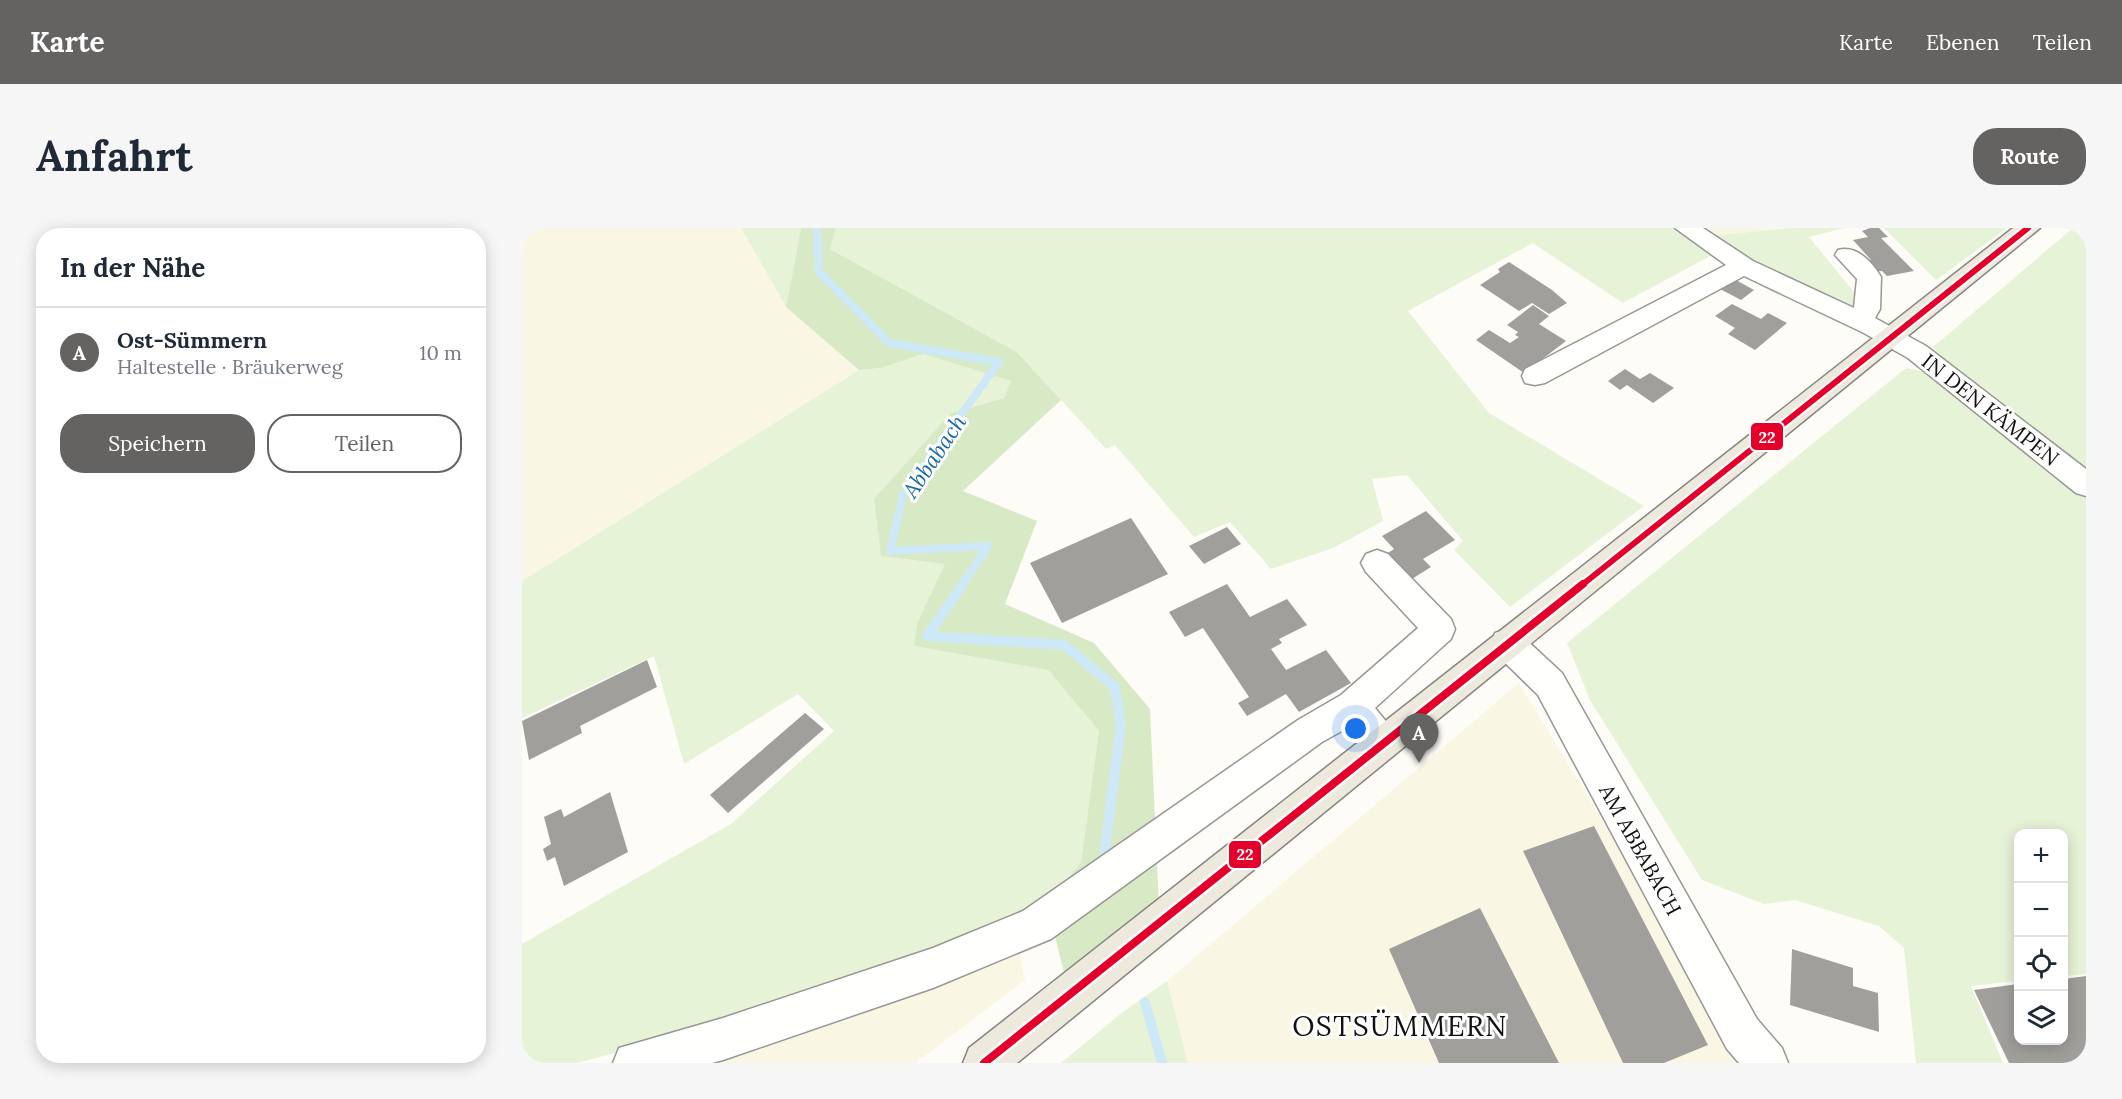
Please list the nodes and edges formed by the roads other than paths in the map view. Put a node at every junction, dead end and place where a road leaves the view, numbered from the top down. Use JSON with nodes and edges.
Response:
{"nodes":[{"id":1,"x":1687,"y":228,"type":"edge"},
{"id":2,"x":2028,"y":228,"type":"edge"},
{"id":3,"x":1847,"y":255,"type":"dead end"},
{"id":4,"x":1744,"y":266,"type":"junction"},
{"id":5,"x":1860,"y":322,"type":"junction"},
{"id":6,"x":1892,"y":337,"type":"junction"},
{"id":7,"x":1535,"y":376,"type":"dead end"},
{"id":8,"x":2086,"y":484,"type":"edge"},
{"id":9,"x":1377,"y":563,"type":"dead end"},
{"id":10,"x":1507,"y":643,"type":"junction"},
{"id":11,"x":1353,"y":706,"type":"junction"},
{"id":12,"x":1382,"y":742,"type":"junction"},
{"id":13,"x":634,"y":1063,"type":"edge"},
{"id":14,"x":984,"y":1063,"type":"edge"},
{"id":15,"x":1767,"y":1063,"type":"edge"}],
"edges":[{"from":1,"to":4,"type":"street","name":"IN DEN KÄMPEN"},
{"from":2,"to":6,"type":"main road"},
{"from":3,"to":5,"type":"street"},
{"from":4,"to":5,"type":"street","name":"IN DEN KÄMPEN"},
{"from":4,"to":7,"type":"street"},
{"from":5,"to":6,"type":"street","name":"IN DEN KÄMPEN"},
{"from":6,"to":8,"type":"street","name":"IN DEN KÄMPEN"},
{"from":6,"to":10,"type":"main road"},
{"from":9,"to":11,"type":"street"},
{"from":10,"to":12,"type":"main road"},
{"from":10,"to":15,"type":"street","name":"AM ABBABACH"},
{"from":11,"to":12,"type":"street"},
{"from":11,"to":13,"type":"street"},
{"from":12,"to":14,"type":"main road"}]}
